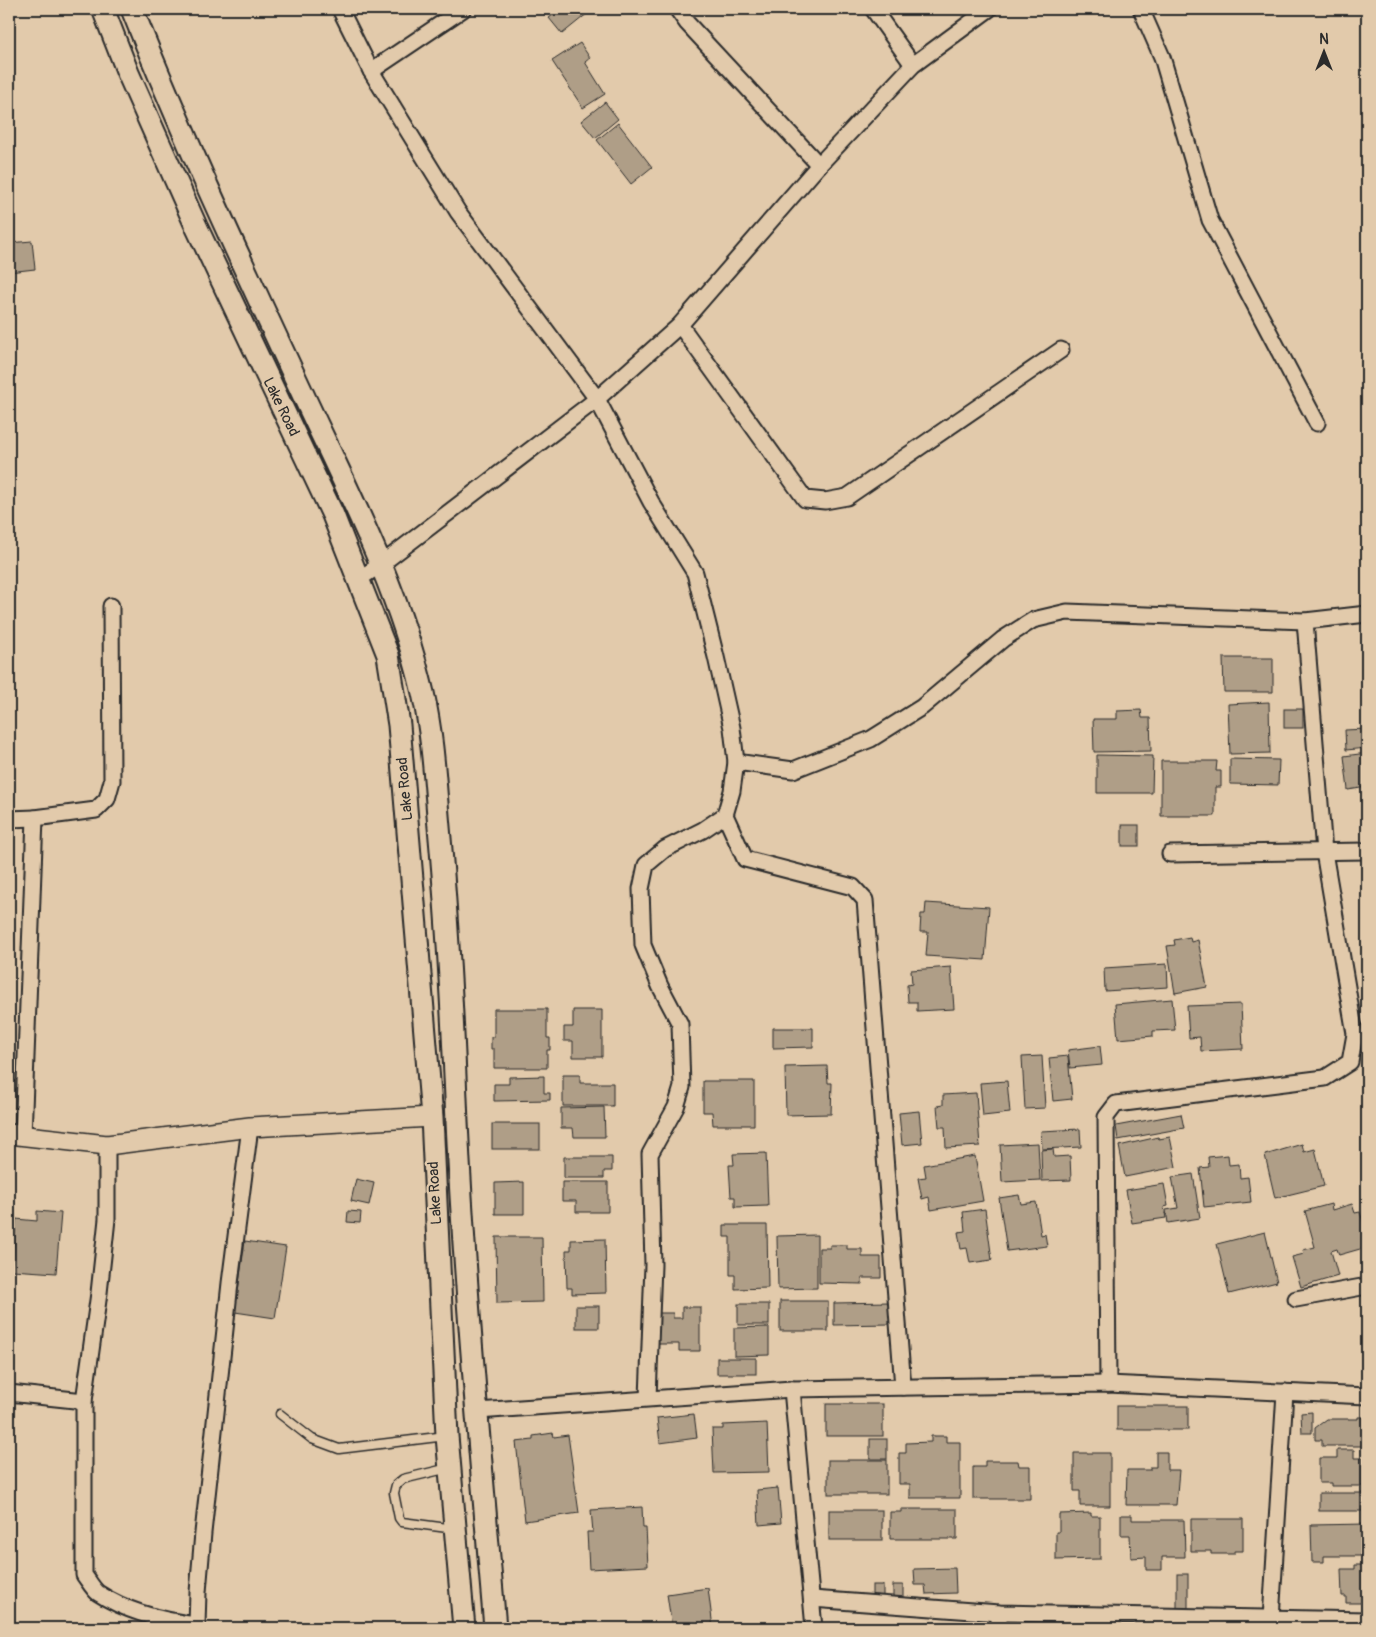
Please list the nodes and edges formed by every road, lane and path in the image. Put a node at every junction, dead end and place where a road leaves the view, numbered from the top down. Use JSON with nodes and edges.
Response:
{"nodes":[{"id":1,"x":102,"y":9,"type":"edge"},
{"id":2,"x":132,"y":9,"type":"edge"},
{"id":3,"x":340,"y":9,"type":"edge"},
{"id":4,"x":463,"y":9,"type":"edge"},
{"id":5,"x":677,"y":9,"type":"edge"},
{"id":6,"x":873,"y":9,"type":"edge"},
{"id":7,"x":1141,"y":9,"type":"edge"},
{"id":8,"x":984,"y":10,"type":"edge"},
{"id":9,"x":913,"y":65,"type":"junction"},
{"id":10,"x":371,"y":71,"type":"junction"},
{"id":11,"x":819,"y":165,"type":"junction"},
{"id":12,"x":680,"y":325,"type":"junction"},
{"id":13,"x":1061,"y":350,"type":"dead end"},
{"id":14,"x":597,"y":399,"type":"junction"},
{"id":15,"x":1318,"y":423,"type":"dead end"},
{"id":16,"x":380,"y":566,"type":"junction"},
{"id":17,"x":359,"y":579,"type":"junction"},
{"id":18,"x":111,"y":606,"type":"dead end"},
{"id":19,"x":1367,"y":614,"type":"edge"},
{"id":20,"x":1306,"y":621,"type":"junction"},
{"id":21,"x":736,"y":762,"type":"junction"},
{"id":22,"x":725,"y":815,"type":"junction"},
{"id":23,"x":35,"y":818,"type":"junction"},
{"id":24,"x":9,"y":819,"type":"edge"},
{"id":25,"x":1324,"y":852,"type":"junction"},
{"id":26,"x":1367,"y":852,"type":"edge"},
{"id":27,"x":1170,"y":854,"type":"dead end"},
{"id":28,"x":432,"y":1117,"type":"junction"},
{"id":29,"x":250,"y":1127,"type":"junction"},
{"id":30,"x":16,"y":1135,"type":"edge"},
{"id":31,"x":107,"y":1145,"type":"junction"},
{"id":32,"x":1367,"y":1286,"type":"edge"},
{"id":33,"x":1296,"y":1299,"type":"dead end"},
{"id":34,"x":1108,"y":1384,"type":"junction"},
{"id":35,"x":792,"y":1388,"type":"junction"},
{"id":36,"x":904,"y":1388,"type":"junction"},
{"id":37,"x":1284,"y":1392,"type":"junction"},
{"id":38,"x":9,"y":1393,"type":"edge"},
{"id":39,"x":1367,"y":1396,"type":"edge"},
{"id":40,"x":648,"y":1398,"type":"junction"},
{"id":41,"x":84,"y":1401,"type":"junction"},
{"id":42,"x":478,"y":1411,"type":"junction"},
{"id":43,"x":280,"y":1414,"type":"dead end"},
{"id":44,"x":446,"y":1436,"type":"junction"},
{"id":45,"x":451,"y":1467,"type":"junction"},
{"id":46,"x":455,"y":1529,"type":"junction"},
{"id":47,"x":812,"y":1599,"type":"junction"},
{"id":48,"x":999,"y":1613,"type":"junction"},
{"id":49,"x":1367,"y":1620,"type":"edge"},
{"id":50,"x":1265,"y":1624,"type":"edge"},
{"id":51,"x":1335,"y":1625,"type":"edge"},
{"id":52,"x":198,"y":1627,"type":"edge"},
{"id":53,"x":464,"y":1628,"type":"edge"},
{"id":54,"x":495,"y":1628,"type":"edge"},
{"id":55,"x":814,"y":1628,"type":"edge"},
{"id":56,"x":1000,"y":1628,"type":"edge"}],
"edges":[{"from":1,"to":17,"type":"main road","name":"Lake Road"},
{"from":2,"to":16,"type":"main road","name":"Lake Road"},
{"from":3,"to":10,"type":"street"},
{"from":4,"to":10,"type":"street"},
{"from":5,"to":11,"type":"street"},
{"from":6,"to":9,"type":"street"},
{"from":7,"to":15,"type":"street"},
{"from":8,"to":9,"type":"street"},
{"from":9,"to":11,"type":"street"},
{"from":10,"to":14,"type":"street"},
{"from":11,"to":12,"type":"street"},
{"from":12,"to":13,"type":"street"},
{"from":12,"to":14,"type":"street"},
{"from":14,"to":16,"type":"street"},
{"from":14,"to":21,"type":"street"},
{"from":16,"to":17,"type":"street"},
{"from":16,"to":42,"type":"main road","name":"Lake Road"},
{"from":17,"to":28,"type":"main road","name":"Lake Road"},
{"from":18,"to":23,"type":"street"},
{"from":19,"to":20,"type":"street"},
{"from":20,"to":21,"type":"street"},
{"from":20,"to":25,"type":"street"},
{"from":21,"to":22,"type":"street"},
{"from":22,"to":36,"type":"street"},
{"from":22,"to":40,"type":"street"},
{"from":23,"to":24,"type":"street"},
{"from":23,"to":30,"type":"street"},
{"from":25,"to":26,"type":"street"},
{"from":25,"to":27,"type":"street"},
{"from":25,"to":34,"type":"street"},
{"from":28,"to":29,"type":"street"},
{"from":28,"to":44,"type":"main road","name":"Lake Road"},
{"from":29,"to":31,"type":"street"},
{"from":29,"to":52,"type":"street"},
{"from":30,"to":31,"type":"street"},
{"from":31,"to":41,"type":"street"},
{"from":32,"to":33,"type":"street"},
{"from":34,"to":36,"type":"street"},
{"from":34,"to":37,"type":"street"},
{"from":35,"to":36,"type":"street"},
{"from":35,"to":40,"type":"street"},
{"from":35,"to":47,"type":"street"},
{"from":37,"to":39,"type":"street"},
{"from":37,"to":50,"type":"street"},
{"from":38,"to":41,"type":"street"},
{"from":40,"to":42,"type":"street"},
{"from":41,"to":52,"type":"street"},
{"from":42,"to":54,"type":"main road","name":"Lake Road"},
{"from":43,"to":44,"type":"lane"},
{"from":44,"to":45,"type":"main road","name":"Lake Road"},
{"from":45,"to":46,"type":"main road","name":"Lake Road"},
{"from":45,"to":46,"type":"lane"},
{"from":46,"to":53,"type":"main road","name":"Lake Road"},
{"from":47,"to":48,"type":"street"},
{"from":47,"to":55,"type":"street"},
{"from":48,"to":50,"type":"street"},
{"from":48,"to":56,"type":"street"},
{"from":49,"to":51,"type":"street"},
{"from":50,"to":51,"type":"street"}]}
